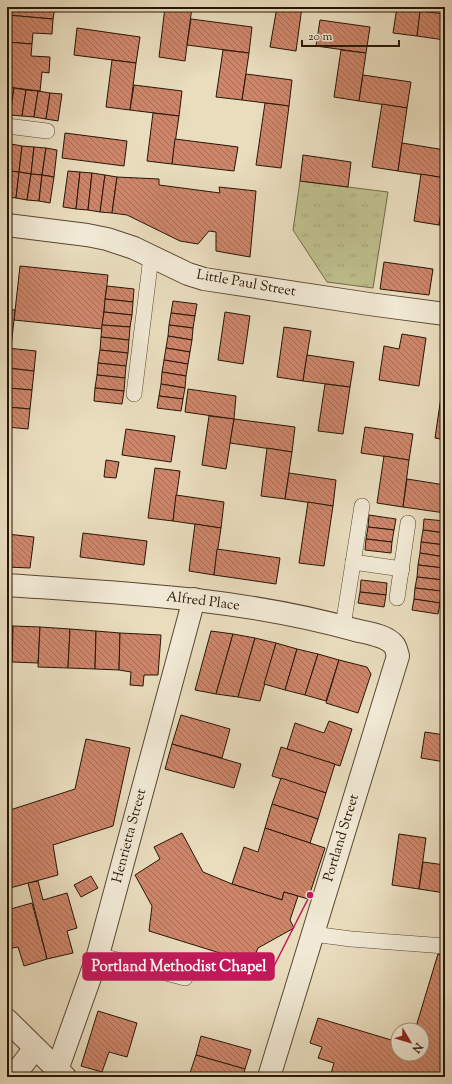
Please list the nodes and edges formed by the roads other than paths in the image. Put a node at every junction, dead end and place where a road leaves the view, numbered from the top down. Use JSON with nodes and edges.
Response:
{"nodes":[{"id":1,"x":7,"y":126,"type":"edge"},
{"id":2,"x":47,"y":131,"type":"dead end"},
{"id":3,"x":7,"y":225,"type":"edge"},
{"id":4,"x":151,"y":257,"type":"junction"},
{"id":5,"x":445,"y":314,"type":"edge"},
{"id":6,"x":134,"y":394,"type":"dead end"},
{"id":7,"x":362,"y":506,"type":"dead end"},
{"id":8,"x":408,"y":523,"type":"dead end"},
{"id":9,"x":352,"y":562,"type":"junction"},
{"id":10,"x":402,"y":569,"type":"junction"},
{"id":11,"x":7,"y":585,"type":"edge"},
{"id":12,"x":397,"y":598,"type":"dead end"},
{"id":13,"x":194,"y":599,"type":"junction"},
{"id":14,"x":343,"y":626,"type":"junction"},
{"id":15,"x":394,"y":645,"type":"joint"},
{"id":16,"x":313,"y":934,"type":"junction"},
{"id":17,"x":445,"y":946,"type":"edge"},
{"id":18,"x":98,"y":955,"type":"junction"},
{"id":19,"x":185,"y":978,"type":"dead end"},
{"id":20,"x":7,"y":1020,"type":"edge"},
{"id":21,"x":35,"y":1048,"type":"junction"},
{"id":22,"x":61,"y":1074,"type":"edge"},
{"id":23,"x":13,"y":1077,"type":"edge"},
{"id":24,"x":269,"y":1077,"type":"edge"}],
"edges":[{"from":1,"to":2,"type":"lane"},
{"from":3,"to":4,"type":"street","name":"Little Paul Street"},
{"from":4,"to":5,"type":"street","name":"Little Paul Street"},
{"from":4,"to":6,"type":"lane"},
{"from":7,"to":9,"type":"lane"},
{"from":8,"to":10,"type":"lane"},
{"from":9,"to":10,"type":"lane"},
{"from":9,"to":14,"type":"lane"},
{"from":10,"to":12,"type":"lane"},
{"from":11,"to":13,"type":"street","name":"Alfred Place"},
{"from":13,"to":14,"type":"street","name":"Alfred Place"},
{"from":13,"to":18,"type":"street","name":"Henrietta Street"},
{"from":14,"to":15,"type":"street","name":"Alfred Place"},
{"from":15,"to":16,"type":"street","name":"Portland Street"},
{"from":16,"to":17,"type":"lane"},
{"from":16,"to":24,"type":"street","name":"Portland Street"},
{"from":18,"to":19,"type":"lane"},
{"from":18,"to":22,"type":"street","name":"Henrietta Street"},
{"from":20,"to":21,"type":"street"},
{"from":21,"to":22,"type":"street"},
{"from":21,"to":23,"type":"street"}]}
